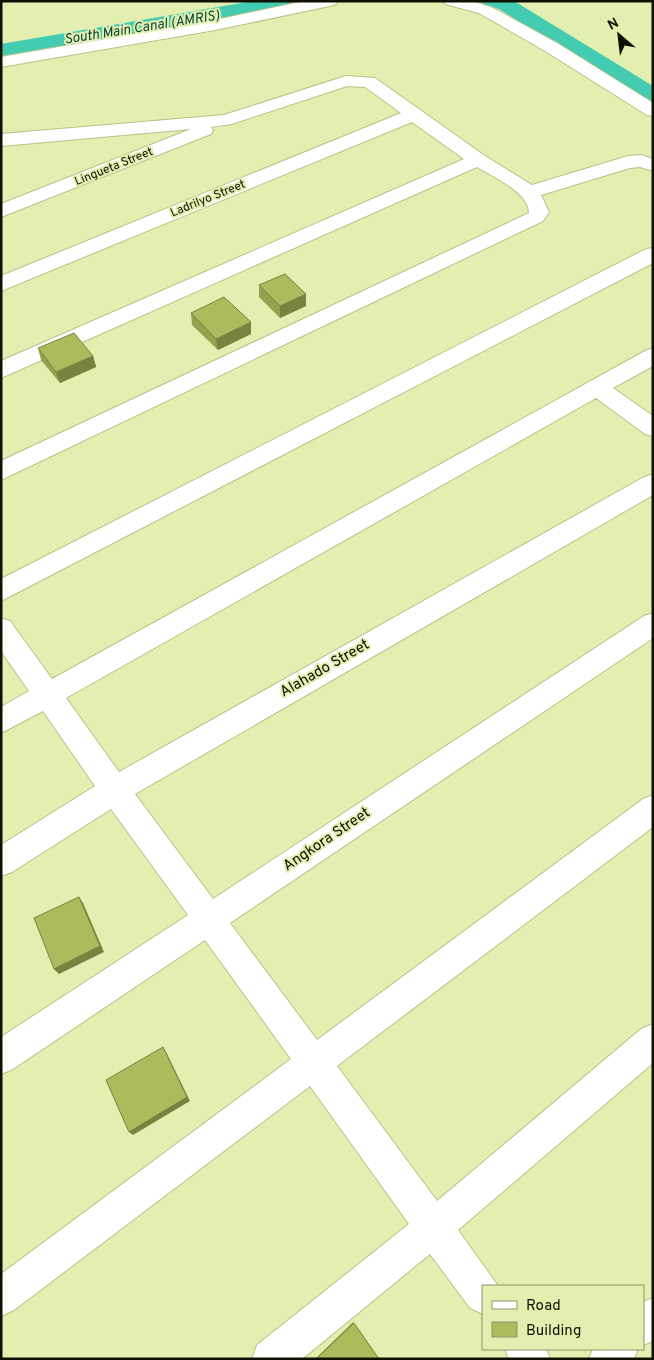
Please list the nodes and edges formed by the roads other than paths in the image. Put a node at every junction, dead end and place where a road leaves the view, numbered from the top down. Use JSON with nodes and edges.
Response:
{"nodes":[{"id":1,"x":330,"y":1,"type":"edge"},
{"id":2,"x":451,"y":1,"type":"edge"},
{"id":3,"x":1,"y":62,"type":"edge"},
{"id":4,"x":653,"y":111,"type":"edge"},
{"id":5,"x":415,"y":114,"type":"junction"},
{"id":6,"x":226,"y":120,"type":"junction"},
{"id":7,"x":5,"y":141,"type":"edge"},
{"id":8,"x":478,"y":160,"type":"junction"},
{"id":9,"x":653,"y":165,"type":"edge"},
{"id":10,"x":530,"y":192,"type":"junction"},
{"id":11,"x":1,"y":211,"type":"edge"},
{"id":12,"x":653,"y":254,"type":"edge"},
{"id":13,"x":1,"y":284,"type":"edge"},
{"id":14,"x":653,"y":356,"type":"edge"},
{"id":15,"x":1,"y":370,"type":"edge"},
{"id":16,"x":597,"y":388,"type":"junction"},
{"id":17,"x":653,"y":428,"type":"edge"},
{"id":18,"x":1,"y":471,"type":"edge"},
{"id":19,"x":653,"y":483,"type":"edge"},
{"id":20,"x":1,"y":591,"type":"edge"},
{"id":21,"x":653,"y":624,"type":"edge"},
{"id":22,"x":1,"y":629,"type":"edge"},
{"id":23,"x":48,"y":696,"type":"junction"},
{"id":24,"x":1,"y":720,"type":"edge"},
{"id":25,"x":115,"y":790,"type":"junction"},
{"id":26,"x":653,"y":809,"type":"edge"},
{"id":27,"x":1,"y":862,"type":"edge"},
{"id":28,"x":209,"y":918,"type":"junction"},
{"id":29,"x":653,"y":1041,"type":"edge"},
{"id":30,"x":1,"y":1057,"type":"edge"},
{"id":31,"x":314,"y":1062,"type":"junction"},
{"id":32,"x":433,"y":1228,"type":"junction"},
{"id":33,"x":482,"y":1294,"type":"edge"},
{"id":34,"x":1,"y":1297,"type":"edge"},
{"id":35,"x":618,"y":1350,"type":"edge"},
{"id":36,"x":271,"y":1359,"type":"edge"},
{"id":37,"x":608,"y":1359,"type":"edge"}],
"edges":[{"from":1,"to":3,"type":"street"},
{"from":2,"to":4,"type":"street"},
{"from":5,"to":6,"type":"street"},
{"from":5,"to":8,"type":"street"},
{"from":5,"to":13,"type":"street","name":"Ladrilyo Street"},
{"from":6,"to":7,"type":"street"},
{"from":6,"to":11,"type":"street","name":"Lingueta Street"},
{"from":8,"to":10,"type":"street"},
{"from":8,"to":15,"type":"street"},
{"from":9,"to":10,"type":"street"},
{"from":10,"to":18,"type":"street"},
{"from":12,"to":20,"type":"street"},
{"from":14,"to":16,"type":"street"},
{"from":16,"to":17,"type":"street"},
{"from":16,"to":23,"type":"street"},
{"from":19,"to":25,"type":"street","name":"Alahado Street"},
{"from":21,"to":28,"type":"street","name":"Angkora Street"},
{"from":22,"to":23,"type":"street"},
{"from":23,"to":24,"type":"street"},
{"from":23,"to":25,"type":"street"},
{"from":25,"to":27,"type":"street","name":"Alahado Street"},
{"from":25,"to":28,"type":"street"},
{"from":26,"to":31,"type":"street"},
{"from":28,"to":30,"type":"street","name":"Angkora Street"},
{"from":28,"to":31,"type":"street"},
{"from":29,"to":32,"type":"street"},
{"from":31,"to":32,"type":"street"},
{"from":31,"to":34,"type":"street"},
{"from":32,"to":33,"type":"street"},
{"from":32,"to":36,"type":"street"},
{"from":35,"to":37,"type":"street"}]}
